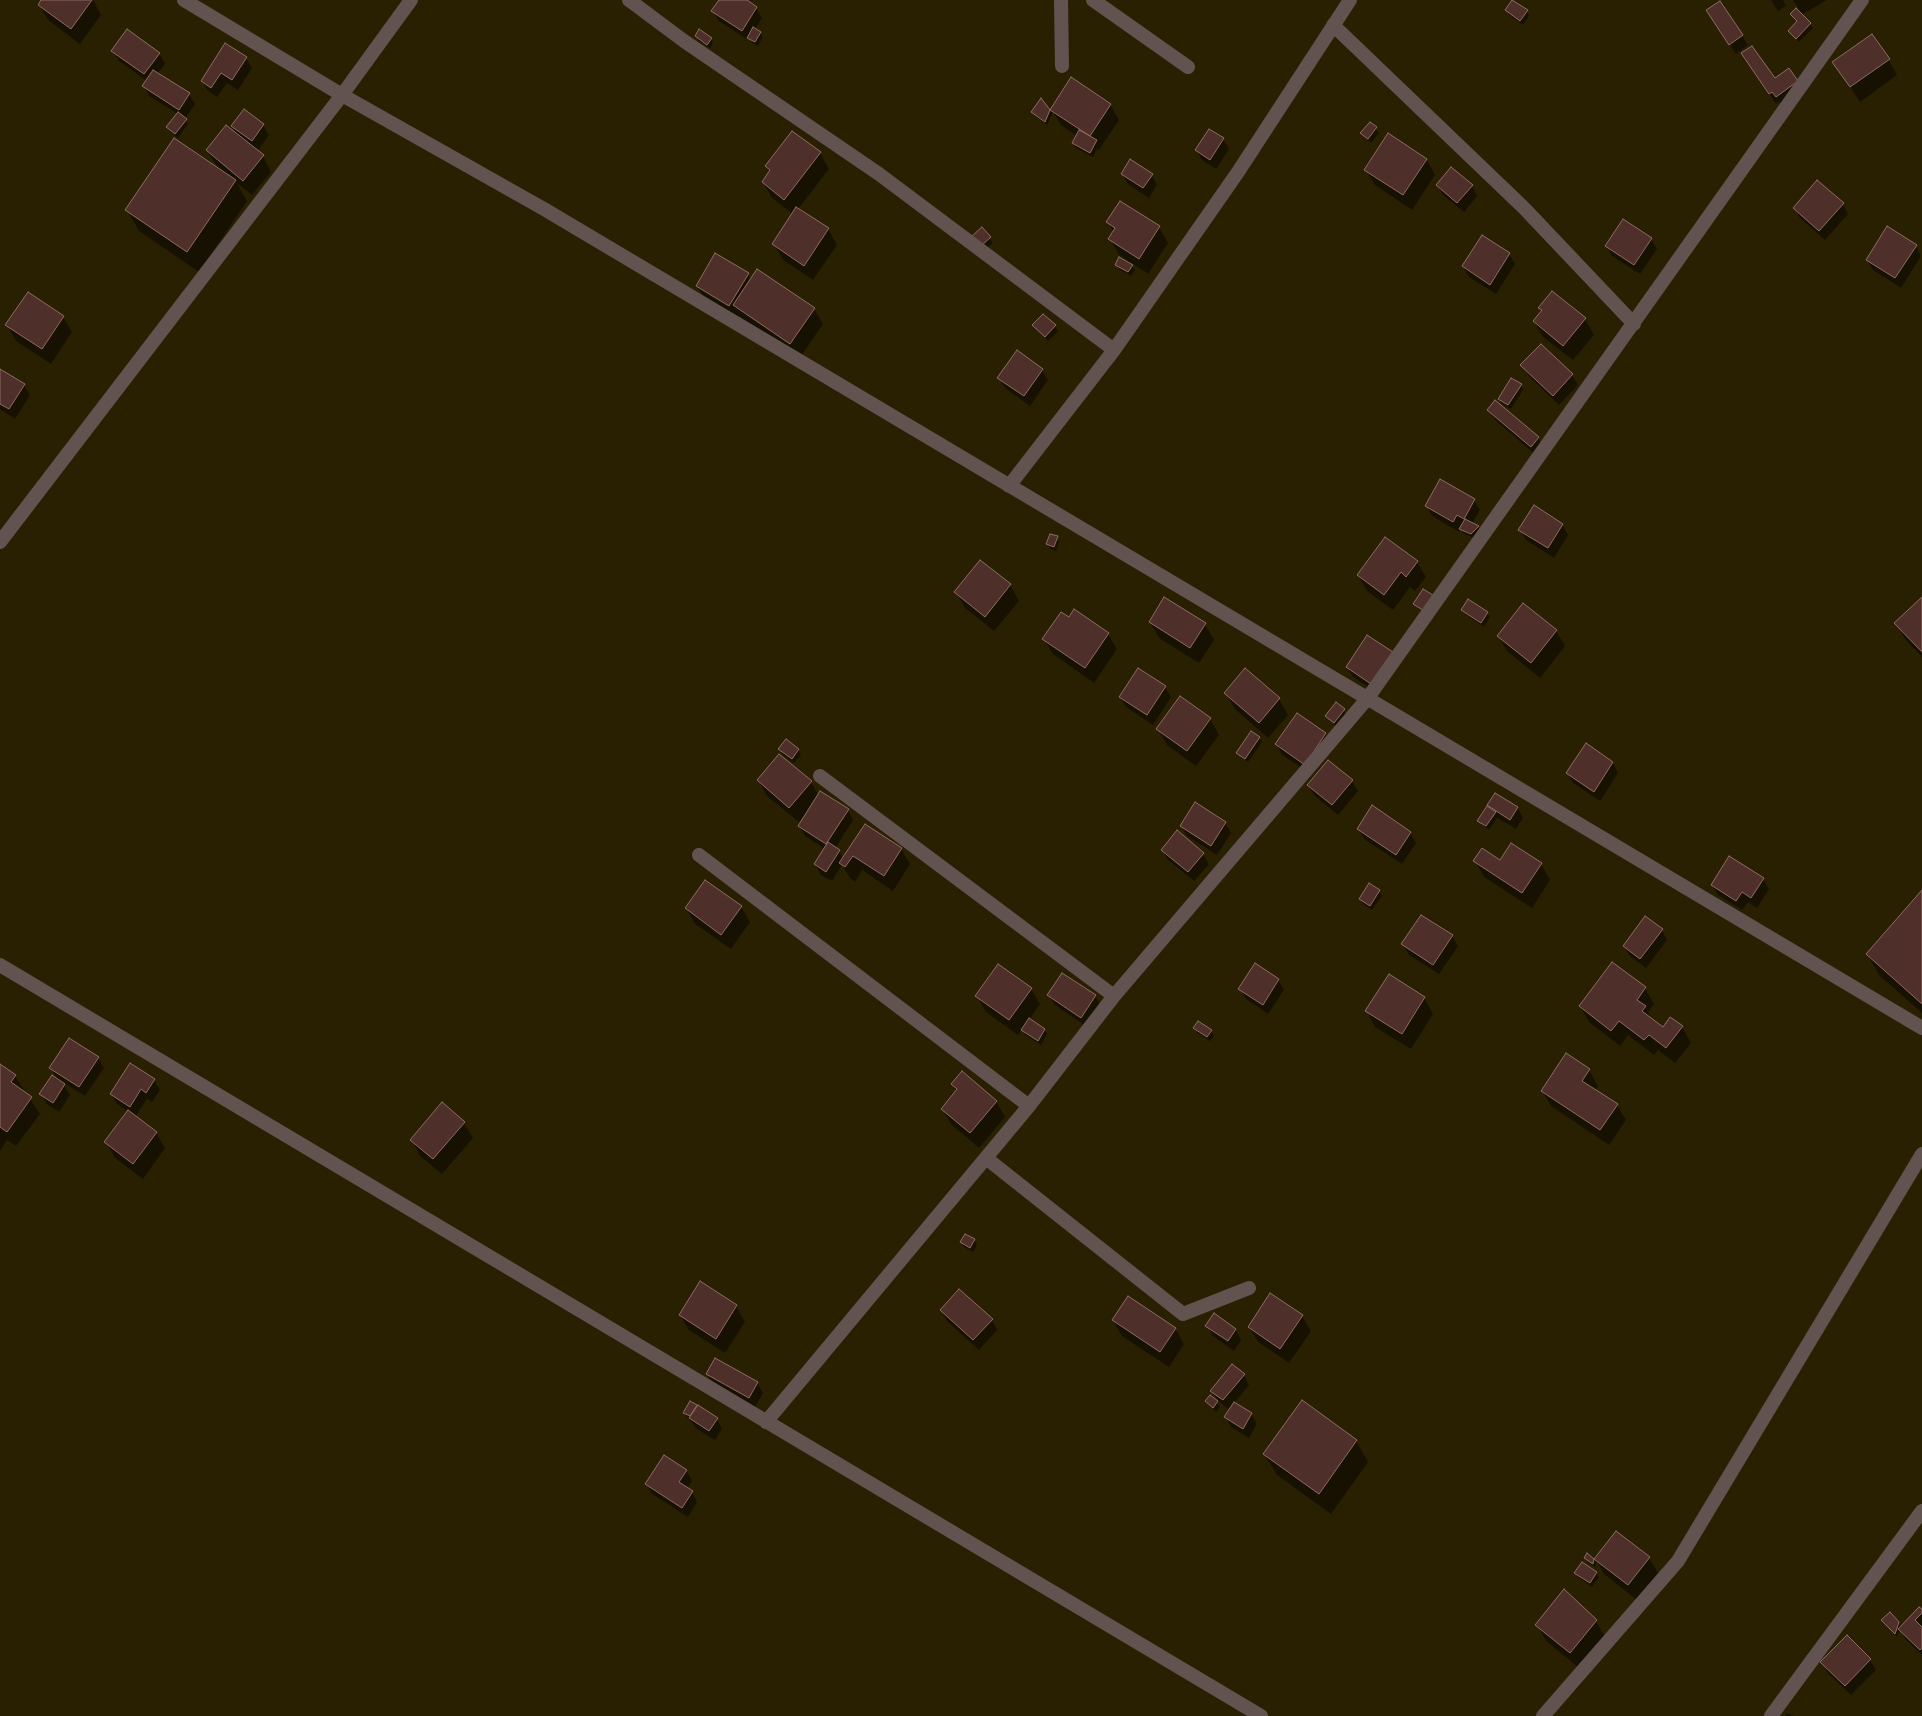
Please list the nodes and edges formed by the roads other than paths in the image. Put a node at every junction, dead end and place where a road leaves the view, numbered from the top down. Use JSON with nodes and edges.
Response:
{"nodes":[{"id":1,"x":184,"y":0,"type":"edge"},
{"id":2,"x":412,"y":0,"type":"edge"},
{"id":3,"x":629,"y":0,"type":"edge"},
{"id":4,"x":1062,"y":0,"type":"edge"},
{"id":5,"x":1093,"y":0,"type":"edge"},
{"id":6,"x":1350,"y":0,"type":"edge"},
{"id":7,"x":1862,"y":0,"type":"edge"},
{"id":8,"x":1333,"y":25,"type":"junction"},
{"id":9,"x":1062,"y":66,"type":"dead end"},
{"id":10,"x":1188,"y":67,"type":"dead end"},
{"id":11,"x":342,"y":95,"type":"junction"},
{"id":12,"x":1634,"y":324,"type":"junction"},
{"id":13,"x":1114,"y":350,"type":"junction"},
{"id":14,"x":1010,"y":486,"type":"junction"},
{"id":15,"x":0,"y":542,"type":"edge"},
{"id":16,"x":1367,"y":699,"type":"junction"},
{"id":17,"x":820,"y":776,"type":"dead end"},
{"id":18,"x":699,"y":855,"type":"dead end"},
{"id":19,"x":0,"y":964,"type":"edge"},
{"id":20,"x":1114,"y":996,"type":"junction"},
{"id":21,"x":1922,"y":1028,"type":"edge"},
{"id":22,"x":1029,"y":1106,"type":"junction"},
{"id":23,"x":1922,"y":1154,"type":"edge"},
{"id":24,"x":986,"y":1158,"type":"junction"},
{"id":25,"x":1249,"y":1288,"type":"dead end"},
{"id":26,"x":766,"y":1422,"type":"junction"},
{"id":27,"x":1922,"y":1511,"type":"edge"},
{"id":28,"x":1261,"y":1716,"type":"edge"},
{"id":29,"x":1544,"y":1716,"type":"edge"},
{"id":30,"x":1771,"y":1716,"type":"edge"}],
"edges":[{"from":1,"to":11,"type":"street"},
{"from":2,"to":11,"type":"street"},
{"from":3,"to":13,"type":"street"},
{"from":4,"to":9,"type":"street"},
{"from":5,"to":10,"type":"street"},
{"from":6,"to":8,"type":"street"},
{"from":7,"to":12,"type":"street"},
{"from":8,"to":12,"type":"street"},
{"from":8,"to":13,"type":"street"},
{"from":11,"to":14,"type":"street"},
{"from":11,"to":15,"type":"street"},
{"from":12,"to":16,"type":"street"},
{"from":13,"to":14,"type":"street"},
{"from":14,"to":16,"type":"street"},
{"from":16,"to":20,"type":"street"},
{"from":16,"to":21,"type":"street"},
{"from":17,"to":20,"type":"street"},
{"from":18,"to":22,"type":"street"},
{"from":19,"to":26,"type":"street"},
{"from":20,"to":22,"type":"street"},
{"from":22,"to":24,"type":"street"},
{"from":23,"to":29,"type":"street"},
{"from":24,"to":25,"type":"street"},
{"from":24,"to":26,"type":"street"},
{"from":26,"to":28,"type":"street"},
{"from":27,"to":30,"type":"street"}]}
